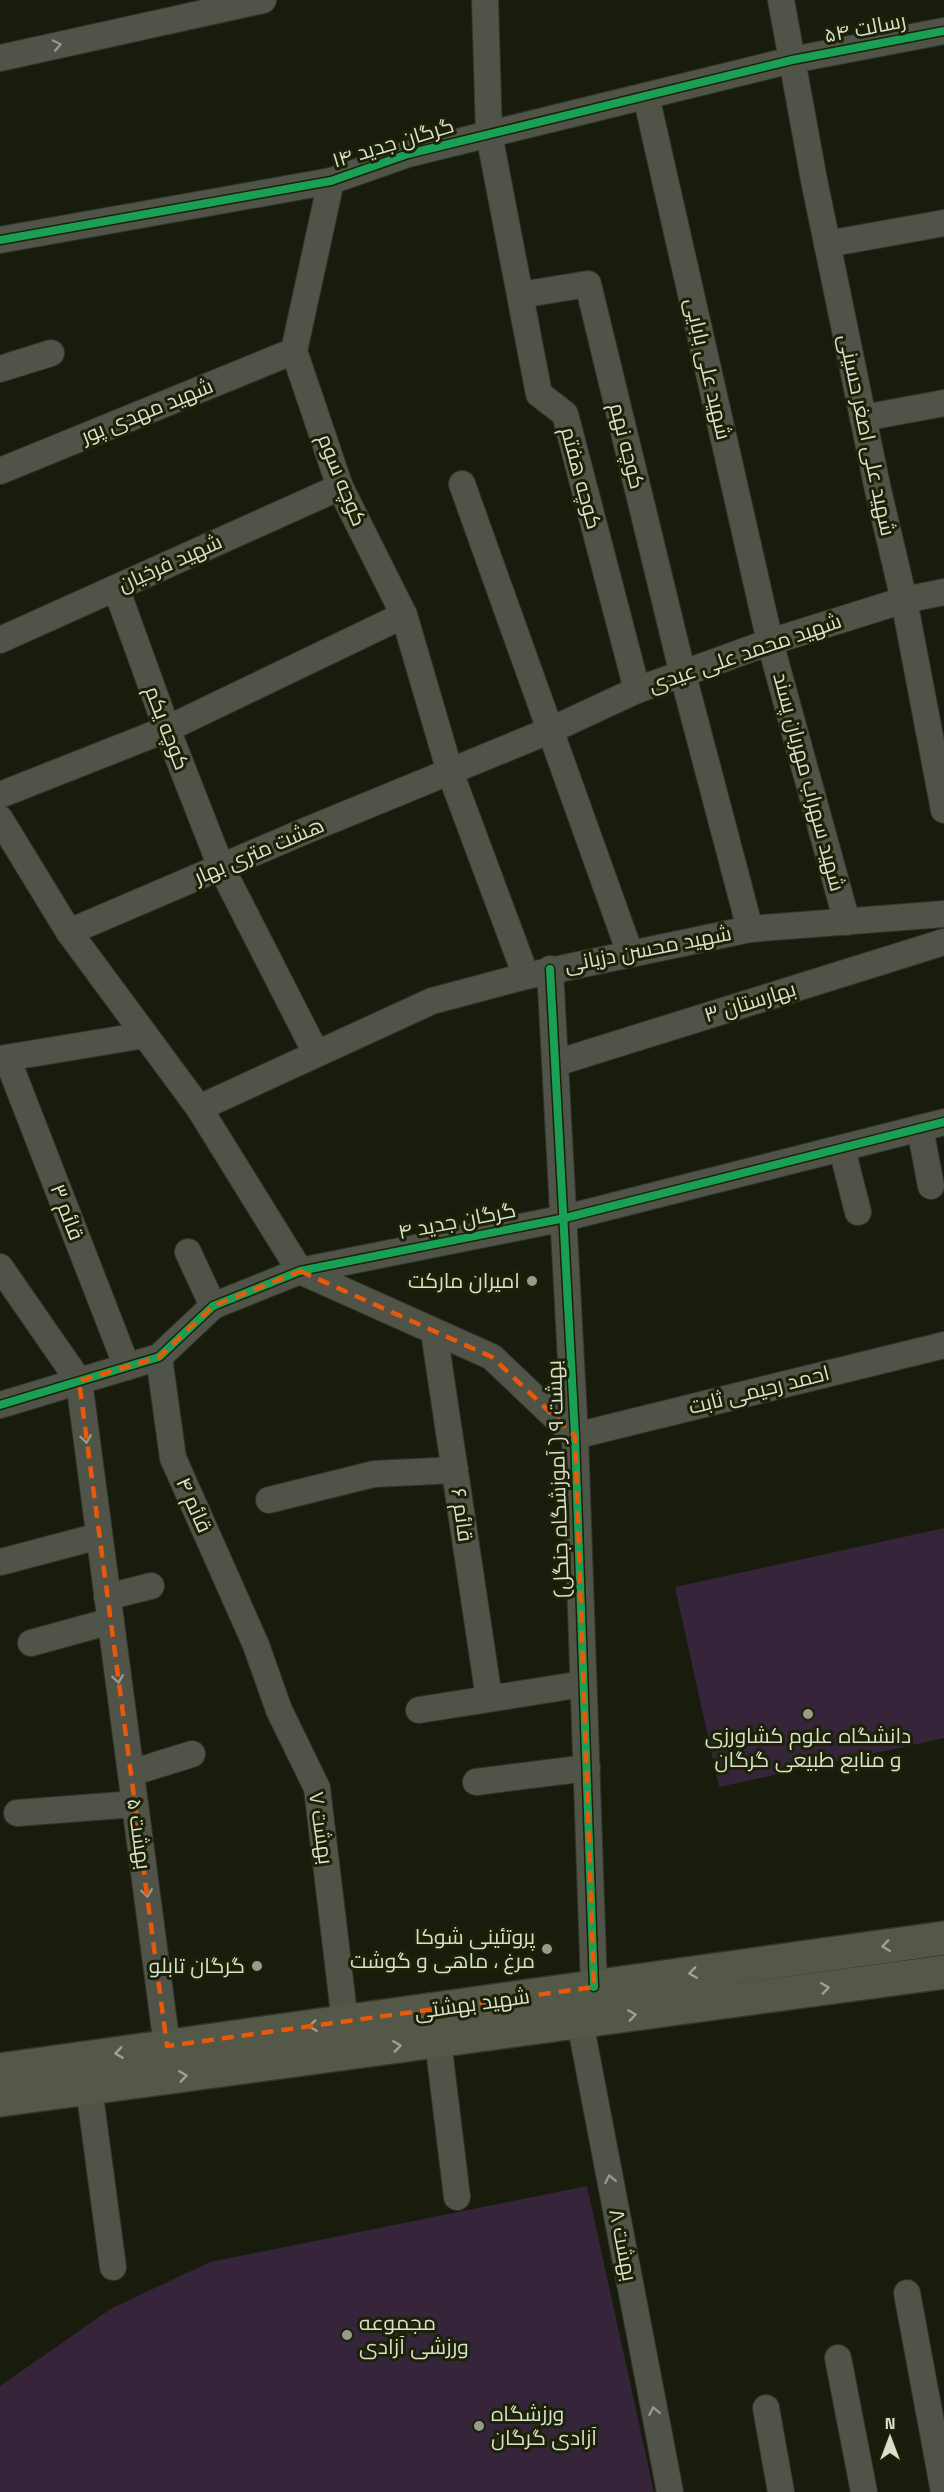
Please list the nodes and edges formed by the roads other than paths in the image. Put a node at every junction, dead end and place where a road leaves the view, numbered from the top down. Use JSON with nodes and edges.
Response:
{"nodes":[{"id":1,"x":263,"y":0,"type":"edge"},
{"id":2,"x":485,"y":0,"type":"edge"},
{"id":3,"x":781,"y":0,"type":"edge"},
{"id":4,"x":944,"y":31,"type":"edge"},
{"id":5,"x":0,"y":58,"type":"edge"},
{"id":6,"x":792,"y":60,"type":"junction"},
{"id":7,"x":646,"y":96,"type":"junction"},
{"id":8,"x":489,"y":134,"type":"junction"},
{"id":9,"x":331,"y":181,"type":"junction"},
{"id":10,"x":944,"y":223,"type":"edge"},
{"id":11,"x":0,"y":240,"type":"edge"},
{"id":12,"x":826,"y":244,"type":"junction"},
{"id":13,"x":520,"y":295,"type":"junction"},
{"id":14,"x":294,"y":351,"type":"junction"},
{"id":15,"x":51,"y":353,"type":"dead end"},
{"id":16,"x":0,"y":369,"type":"edge"},
{"id":17,"x":944,"y":403,"type":"edge"},
{"id":18,"x":863,"y":418,"type":"junction"},
{"id":19,"x":0,"y":471,"type":"edge"},
{"id":20,"x":462,"y":484,"type":"dead end"},
{"id":21,"x":340,"y":487,"type":"junction"},
{"id":22,"x":116,"y":588,"type":"junction"},
{"id":23,"x":944,"y":592,"type":"edge"},
{"id":24,"x":904,"y":600,"type":"junction"},
{"id":25,"x":404,"y":615,"type":"junction"},
{"id":26,"x":0,"y":640,"type":"edge"},
{"id":27,"x":770,"y":642,"type":"junction"},
{"id":28,"x":683,"y":675,"type":"junction"},
{"id":29,"x":637,"y":690,"type":"junction"},
{"id":30,"x":167,"y":729,"type":"junction"},
{"id":31,"x":551,"y":730,"type":"junction"},
{"id":32,"x":450,"y":772,"type":"junction"},
{"id":33,"x":0,"y":795,"type":"edge"},
{"id":34,"x":944,"y":810,"type":"edge"},
{"id":35,"x":0,"y":819,"type":"edge"},
{"id":36,"x":221,"y":867,"type":"junction"},
{"id":37,"x":944,"y":914,"type":"edge"},
{"id":38,"x":847,"y":922,"type":"junction"},
{"id":39,"x":750,"y":929,"type":"junction"},
{"id":40,"x":69,"y":932,"type":"junction"},
{"id":41,"x":944,"y":942,"type":"edge"},
{"id":42,"x":630,"y":953,"type":"junction"},
{"id":43,"x":550,"y":969,"type":"junction"},
{"id":44,"x":526,"y":976,"type":"junction"},
{"id":45,"x":145,"y":1035,"type":"junction"},
{"id":46,"x":316,"y":1053,"type":"junction"},
{"id":47,"x":4,"y":1058,"type":"edge"},
{"id":48,"x":556,"y":1063,"type":"junction"},
{"id":49,"x":199,"y":1108,"type":"junction"},
{"id":50,"x":932,"y":1125,"type":"edge"},
{"id":51,"x":842,"y":1149,"type":"junction"},
{"id":52,"x":931,"y":1186,"type":"dead end"},
{"id":53,"x":858,"y":1212,"type":"dead end"},
{"id":54,"x":565,"y":1218,"type":"junction"},
{"id":55,"x":188,"y":1252,"type":"dead end"},
{"id":56,"x":0,"y":1267,"type":"edge"},
{"id":57,"x":300,"y":1271,"type":"junction"},
{"id":58,"x":213,"y":1306,"type":"junction"},
{"id":59,"x":434,"y":1332,"type":"junction"},
{"id":60,"x":944,"y":1345,"type":"edge"},
{"id":61,"x":159,"y":1357,"type":"junction"},
{"id":62,"x":128,"y":1367,"type":"junction"},
{"id":63,"x":79,"y":1381,"type":"junction"},
{"id":64,"x":0,"y":1405,"type":"edge"},
{"id":65,"x":575,"y":1436,"type":"junction"},
{"id":66,"x":455,"y":1470,"type":"junction"},
{"id":67,"x":269,"y":1500,"type":"dead end"},
{"id":68,"x":99,"y":1536,"type":"junction"},
{"id":69,"x":1,"y":1562,"type":"edge"},
{"id":70,"x":151,"y":1586,"type":"dead end"},
{"id":71,"x":109,"y":1609,"type":"junction"},
{"id":72,"x":31,"y":1642,"type":"dead end"},
{"id":73,"x":256,"y":1645,"type":"joint"},
{"id":74,"x":583,"y":1684,"type":"junction"},
{"id":75,"x":489,"y":1698,"type":"junction"},
{"id":76,"x":419,"y":1710,"type":"dead end"},
{"id":77,"x":192,"y":1754,"type":"dead end"},
{"id":78,"x":586,"y":1768,"type":"junction"},
{"id":79,"x":131,"y":1773,"type":"junction"},
{"id":80,"x":476,"y":1782,"type":"dead end"},
{"id":81,"x":135,"y":1804,"type":"junction"},
{"id":82,"x":17,"y":1813,"type":"dead end"},
{"id":83,"x":944,"y":1938,"type":"edge"},
{"id":84,"x":944,"y":1972,"type":"edge"},
{"id":85,"x":594,"y":1987,"type":"junction"},
{"id":86,"x":345,"y":2022,"type":"junction"},
{"id":87,"x":580,"y":2022,"type":"junction"},
{"id":88,"x":438,"y":2041,"type":"junction"},
{"id":89,"x":168,"y":2046,"type":"junction"},
{"id":90,"x":0,"y":2070,"type":"edge"},
{"id":91,"x":89,"y":2088,"type":"junction"},
{"id":92,"x":0,"y":2100,"type":"edge"},
{"id":93,"x":458,"y":2198,"type":"dead end"},
{"id":94,"x":113,"y":2267,"type":"dead end"},
{"id":95,"x":907,"y":2294,"type":"dead end"},
{"id":96,"x":838,"y":2358,"type":"dead end"},
{"id":97,"x":766,"y":2408,"type":"dead end"},
{"id":98,"x":668,"y":2480,"type":"edge"},
{"id":99,"x":781,"y":2492,"type":"edge"},
{"id":100,"x":864,"y":2492,"type":"edge"},
{"id":101,"x":944,"y":2492,"type":"edge"}],
"edges":[{"from":5,"to":1,"type":"street","one_way":true},
{"from":2,"to":8,"type":"street","name":"کوچه هفتم"},
{"from":3,"to":6,"type":"street","name":"شهید علی اصغر حسینی"},
{"from":4,"to":6,"type":"street","name":"۵۴ رسالت"},
{"from":6,"to":7,"type":"street","name":"گرگان جدید ۱۴"},
{"from":6,"to":12,"type":"street","name":"شهید علی اصغر حسینی"},
{"from":7,"to":8,"type":"street","name":"گرگان جدید ۱۴"},
{"from":7,"to":27,"type":"street","name":"شهید علی بابایی"},
{"from":8,"to":9,"type":"street","name":"گرگان جدید ۱۴"},
{"from":8,"to":13,"type":"street","name":"کوچه هفتم"},
{"from":9,"to":11,"type":"street","name":"گرگان جدید ۱۴"},
{"from":9,"to":14,"type":"street"},
{"from":10,"to":12,"type":"street"},
{"from":12,"to":18,"type":"street","name":"شهید علی اصغر حسینی"},
{"from":13,"to":28,"type":"street","name":"کوچه نهم"},
{"from":13,"to":29,"type":"street","name":"کوچه هفتم"},
{"from":14,"to":19,"type":"street","name":"شهید مهدی پور"},
{"from":14,"to":21,"type":"street","name":"کوچه سوم"},
{"from":15,"to":16,"type":"street"},
{"from":17,"to":18,"type":"street"},
{"from":18,"to":24,"type":"street","name":"شهید علی اصغر حسینی"},
{"from":20,"to":31,"type":"street"},
{"from":21,"to":22,"type":"street","name":"شهید فرخیان"},
{"from":21,"to":25,"type":"street","name":"کوچه سوم"},
{"from":22,"to":26,"type":"street","name":"شهید فرخیان"},
{"from":22,"to":30,"type":"street","name":"کوچه یکم"},
{"from":23,"to":24,"type":"street","name":"شهید محمد علی عیدی"},
{"from":24,"to":27,"type":"street","name":"شهید محمد علی عیدی"},
{"from":24,"to":34,"type":"street","name":"شهید علی اصغر حسینی"},
{"from":25,"to":30,"type":"street"},
{"from":25,"to":32,"type":"street","name":"کوچه سوم"},
{"from":27,"to":28,"type":"street","name":"شهید محمد علی عیدی"},
{"from":27,"to":38,"type":"street","name":"شهید سهراب مهربان پسند"},
{"from":28,"to":29,"type":"street","name":"شهید محمد علی عیدی"},
{"from":28,"to":39,"type":"street"},
{"from":29,"to":31,"type":"street","name":"شهید محمد علی عیدی"},
{"from":30,"to":33,"type":"street"},
{"from":30,"to":36,"type":"street","name":"کوچه یکم"},
{"from":31,"to":32,"type":"street","name":"شهید محمد علی عیدی"},
{"from":31,"to":42,"type":"street"},
{"from":32,"to":36,"type":"street","name":"هشت متری بهار"},
{"from":32,"to":44,"type":"street","name":"کوچه سوم"},
{"from":35,"to":40,"type":"street"},
{"from":36,"to":40,"type":"street","name":"هشت متری بهار"},
{"from":36,"to":46,"type":"street","name":"کوچه یکم"},
{"from":37,"to":38,"type":"street","name":"شهید محسن دزیانی"},
{"from":38,"to":39,"type":"street","name":"شهید محسن دزیانی"},
{"from":39,"to":42,"type":"street","name":"شهید محسن دزیانی"},
{"from":40,"to":45,"type":"street"},
{"from":41,"to":48,"type":"street","name":"بهارستان ۳"},
{"from":42,"to":43,"type":"street","name":"شهید محسن دزیانی"},
{"from":43,"to":44,"type":"street","name":"شهید محسن دزیانی"},
{"from":43,"to":48,"type":"street","name":"بهشت ۹ ( آموزشگاه جنگل)"},
{"from":44,"to":46,"type":"street","name":"شهید محسن دزیانی"},
{"from":45,"to":47,"type":"street"},
{"from":45,"to":49,"type":"street"},
{"from":46,"to":49,"type":"street","name":"شهید محسن دزیانی"},
{"from":47,"to":62,"type":"street","name":"۳ قائم"},
{"from":48,"to":54,"type":"street","name":"بهشت ۹ ( آموزشگاه جنگل)"},
{"from":49,"to":57,"type":"street"},
{"from":50,"to":51,"type":"street","name":"گرگان جدید ۴"},
{"from":50,"to":52,"type":"street"},
{"from":51,"to":53,"type":"street"},
{"from":51,"to":54,"type":"street","name":"گرگان جدید ۴"},
{"from":54,"to":57,"type":"street","name":"گرگان جدید ۴"},
{"from":54,"to":65,"type":"street","name":"بهشت ۹ ( آموزشگاه جنگل)"},
{"from":55,"to":58,"type":"street"},
{"from":56,"to":63,"type":"street"},
{"from":57,"to":58,"type":"street","name":"گرگان جدید ۴"},
{"from":57,"to":59,"type":"street"},
{"from":58,"to":61,"type":"street","name":"گرگان جدید ۴"},
{"from":59,"to":65,"type":"street"},
{"from":59,"to":66,"type":"street","name":"قائم ۶"},
{"from":60,"to":65,"type":"street","name":"احمد رحیمی ثابت"},
{"from":61,"to":62,"type":"street","name":"گرگان جدید ۴"},
{"from":61,"to":73,"type":"street","name":"قائم ۴"},
{"from":62,"to":63,"type":"street","name":"گرگان جدید ۴"},
{"from":63,"to":64,"type":"street","name":"گرگان جدید ۴"},
{"from":63,"to":68,"type":"street","name":"بهشت ۵","one_way":true},
{"from":65,"to":74,"type":"street","name":"بهشت ۹ ( آموزشگاه جنگل)"},
{"from":66,"to":67,"type":"street"},
{"from":66,"to":75,"type":"street","name":"قائم ۶"},
{"from":68,"to":69,"type":"street"},
{"from":68,"to":71,"type":"street","name":"بهشت ۵"},
{"from":70,"to":71,"type":"street"},
{"from":71,"to":72,"type":"street"},
{"from":71,"to":79,"type":"street","name":"بهشت ۵","one_way":true},
{"from":73,"to":86,"type":"street","name":"بهشت ۷"},
{"from":74,"to":75,"type":"street"},
{"from":74,"to":78,"type":"street","name":"بهشت ۹ ( آموزشگاه جنگل)"},
{"from":75,"to":76,"type":"street"},
{"from":77,"to":79,"type":"street"},
{"from":78,"to":80,"type":"street"},
{"from":78,"to":85,"type":"street","name":"بهشت ۹ ( آموزشگاه جنگل)"},
{"from":79,"to":81,"type":"street","name":"بهشت ۵"},
{"from":81,"to":82,"type":"street"},
{"from":81,"to":89,"type":"street","name":"بهشت ۵","one_way":true},
{"from":83,"to":85,"type":"main road","name":"شهید بهشتی","one_way":true},
{"from":87,"to":84,"type":"main road","name":"شهید بهشتی","one_way":true},
{"from":85,"to":86,"type":"main road","name":"شهید بهشتی"},
{"from":86,"to":89,"type":"main road","name":"شهید بهشتی","one_way":true},
{"from":87,"to":88,"type":"main road","name":"شهید بهشتی"},
{"from":98,"to":87,"type":"street","name":"۸ بهشت","one_way":true},
{"from":91,"to":88,"type":"main road","name":"شهید بهشتی","one_way":true},
{"from":88,"to":93,"type":"street"},
{"from":89,"to":90,"type":"main road","name":"شهید بهشتی","one_way":true},
{"from":91,"to":92,"type":"main road","name":"شهید بهشتی"},
{"from":91,"to":94,"type":"street"},
{"from":95,"to":101,"type":"street"},
{"from":96,"to":100,"type":"street"},
{"from":97,"to":99,"type":"street"}]}
